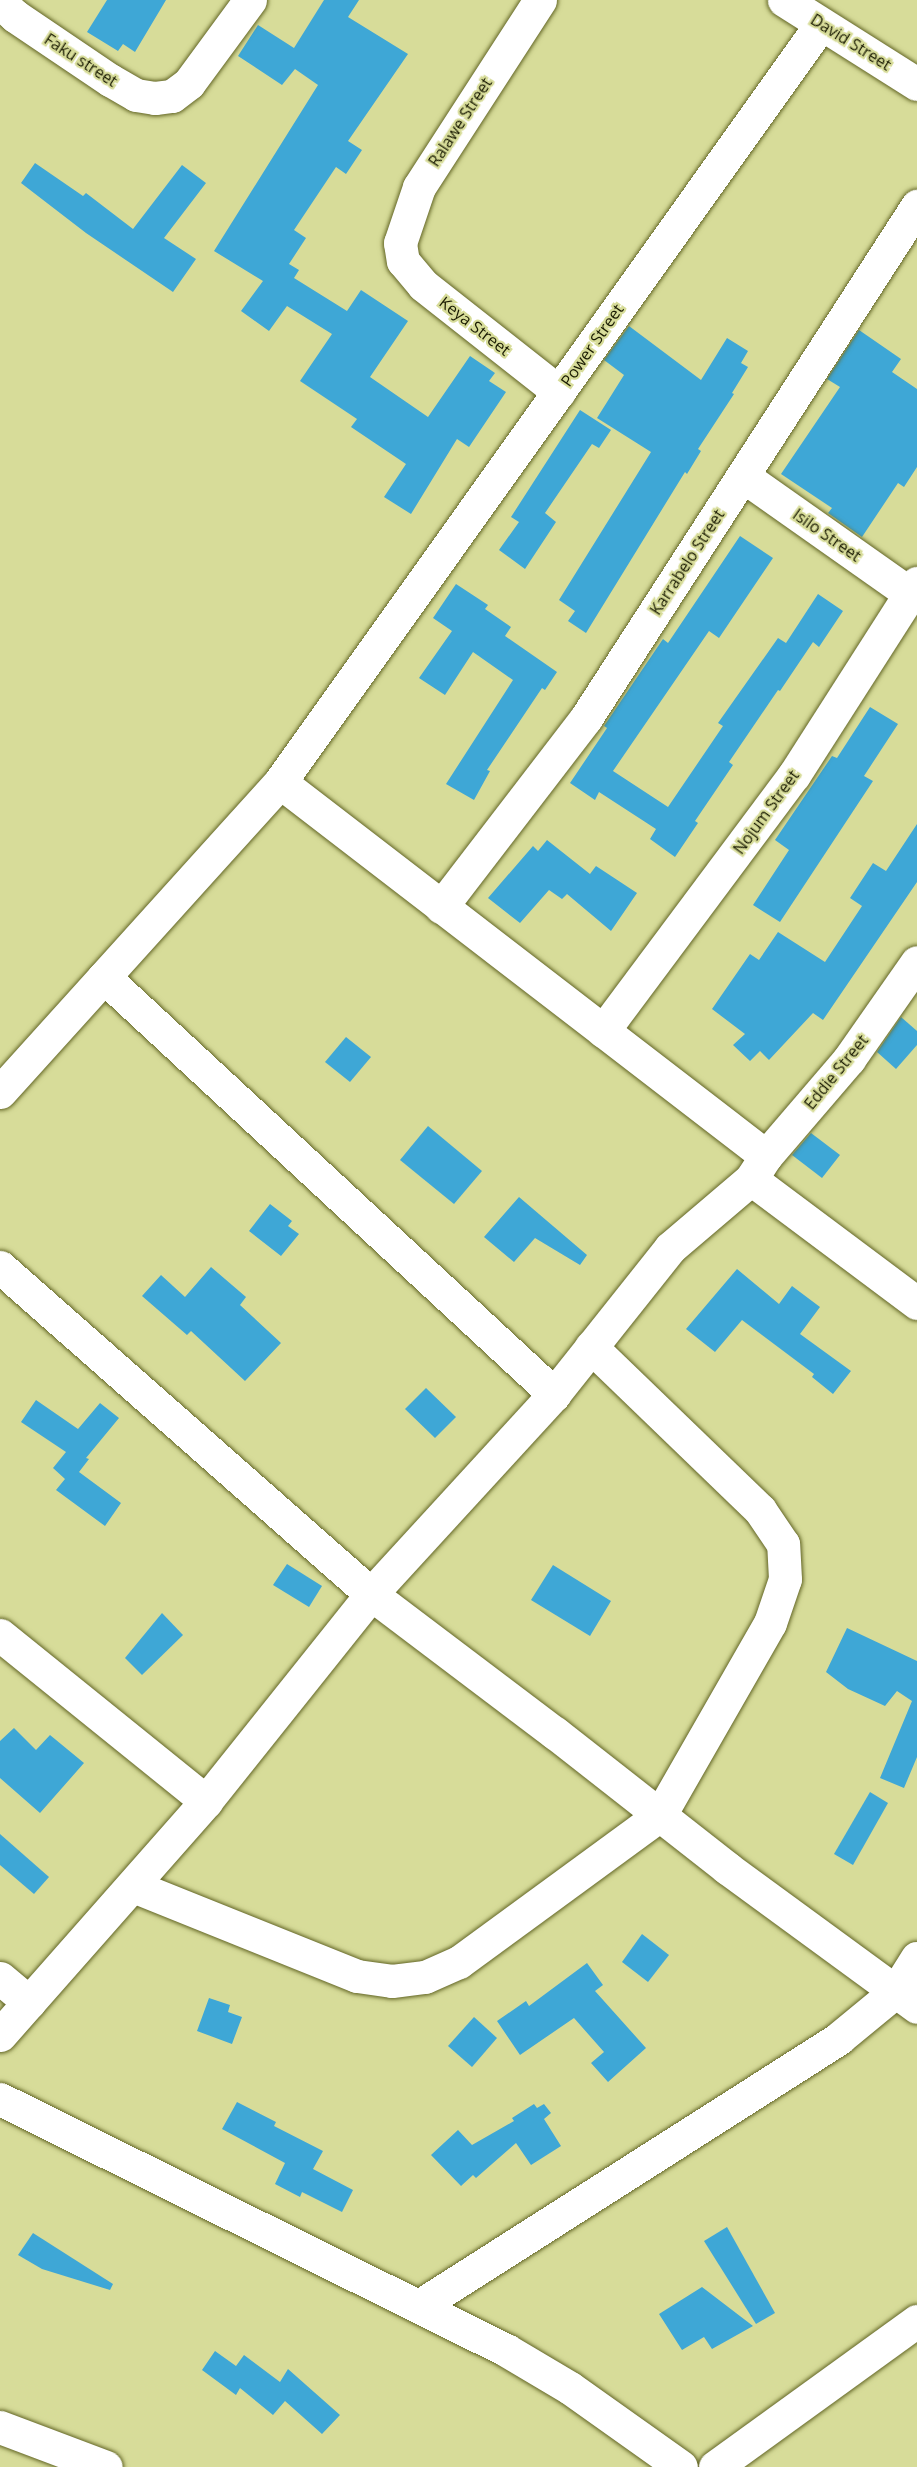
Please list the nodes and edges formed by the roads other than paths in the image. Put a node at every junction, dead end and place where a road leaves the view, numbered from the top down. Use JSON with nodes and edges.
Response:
{"nodes":[{"id":1,"x":2,"y":0,"type":"edge"},
{"id":2,"x":250,"y":0,"type":"edge"},
{"id":3,"x":540,"y":0,"type":"edge"},
{"id":4,"x":784,"y":0,"type":"edge"},
{"id":5,"x":821,"y":24,"type":"junction"},
{"id":6,"x":917,"y":84,"type":"edge"},
{"id":7,"x":917,"y":206,"type":"edge"},
{"id":8,"x":401,"y":253,"type":"joint"},
{"id":9,"x":559,"y":392,"type":"junction"},
{"id":10,"x":743,"y":476,"type":"junction"},
{"id":11,"x":913,"y":589,"type":"edge"},
{"id":12,"x":280,"y":782,"type":"junction"},
{"id":13,"x":441,"y":907,"type":"junction"},
{"id":14,"x":917,"y":962,"type":"edge"},
{"id":15,"x":104,"y":977,"type":"junction"},
{"id":16,"x":603,"y":1031,"type":"junction"},
{"id":17,"x":0,"y":1092,"type":"edge"},
{"id":18,"x":759,"y":1167,"type":"junction"},
{"id":19,"x":0,"y":1267,"type":"edge"},
{"id":20,"x":917,"y":1303,"type":"edge"},
{"id":21,"x":591,"y":1347,"type":"junction"},
{"id":22,"x":554,"y":1394,"type":"junction"},
{"id":23,"x":371,"y":1594,"type":"junction"},
{"id":24,"x":0,"y":1635,"type":"edge"},
{"id":25,"x":207,"y":1801,"type":"junction"},
{"id":26,"x":660,"y":1815,"type":"junction"},
{"id":27,"x":133,"y":1886,"type":"junction"},
{"id":28,"x":917,"y":1958,"type":"edge"},
{"id":29,"x":0,"y":1978,"type":"edge"},
{"id":30,"x":907,"y":1999,"type":"edge"},
{"id":31,"x":29,"y":2002,"type":"junction"},
{"id":32,"x":0,"y":2035,"type":"edge"},
{"id":33,"x":0,"y":2099,"type":"edge"},
{"id":34,"x":419,"y":2306,"type":"junction"},
{"id":35,"x":917,"y":2321,"type":"edge"},
{"id":36,"x":0,"y":2427,"type":"edge"},
{"id":37,"x":106,"y":2467,"type":"edge"},
{"id":38,"x":681,"y":2467,"type":"edge"},
{"id":39,"x":715,"y":2467,"type":"edge"}],
"edges":[{"from":1,"to":2,"type":"street","name":"Faku street"},
{"from":3,"to":8,"type":"street","name":"Ralawe Street"},
{"from":4,"to":5,"type":"street","name":"David Street"},
{"from":5,"to":6,"type":"street","name":"David Street"},
{"from":5,"to":9,"type":"street","name":"Power Street"},
{"from":7,"to":10,"type":"street","name":"Karrabelo Street"},
{"from":8,"to":9,"type":"street","name":"Keya Street"},
{"from":9,"to":12,"type":"street","name":"Power Street"},
{"from":10,"to":11,"type":"street","name":"Isilo Street"},
{"from":10,"to":13,"type":"street","name":"Karrabelo Street"},
{"from":11,"to":16,"type":"street","name":"Nojum Street"},
{"from":12,"to":13,"type":"street"},
{"from":12,"to":15,"type":"street","name":"Power Street"},
{"from":13,"to":16,"type":"street"},
{"from":14,"to":18,"type":"street","name":"Eddie Street"},
{"from":15,"to":17,"type":"street","name":"Power Street"},
{"from":15,"to":22,"type":"street"},
{"from":16,"to":18,"type":"street"},
{"from":18,"to":20,"type":"street"},
{"from":18,"to":21,"type":"street","name":"Eddie Street"},
{"from":19,"to":23,"type":"street"},
{"from":21,"to":22,"type":"street","name":"Eddie Street"},
{"from":21,"to":26,"type":"street"},
{"from":22,"to":23,"type":"street","name":"Eddie Street"},
{"from":23,"to":25,"type":"street","name":"Eddie Street"},
{"from":23,"to":26,"type":"street"},
{"from":24,"to":25,"type":"street"},
{"from":25,"to":27,"type":"street","name":"Eddie Street"},
{"from":26,"to":27,"type":"street"},
{"from":26,"to":30,"type":"street"},
{"from":27,"to":31,"type":"street","name":"Eddie Street"},
{"from":28,"to":30,"type":"street"},
{"from":29,"to":31,"type":"street"},
{"from":30,"to":34,"type":"street"},
{"from":31,"to":32,"type":"street","name":"Eddie Street"},
{"from":33,"to":34,"type":"street"},
{"from":34,"to":38,"type":"street"},
{"from":35,"to":39,"type":"street"},
{"from":36,"to":37,"type":"street"}]}
